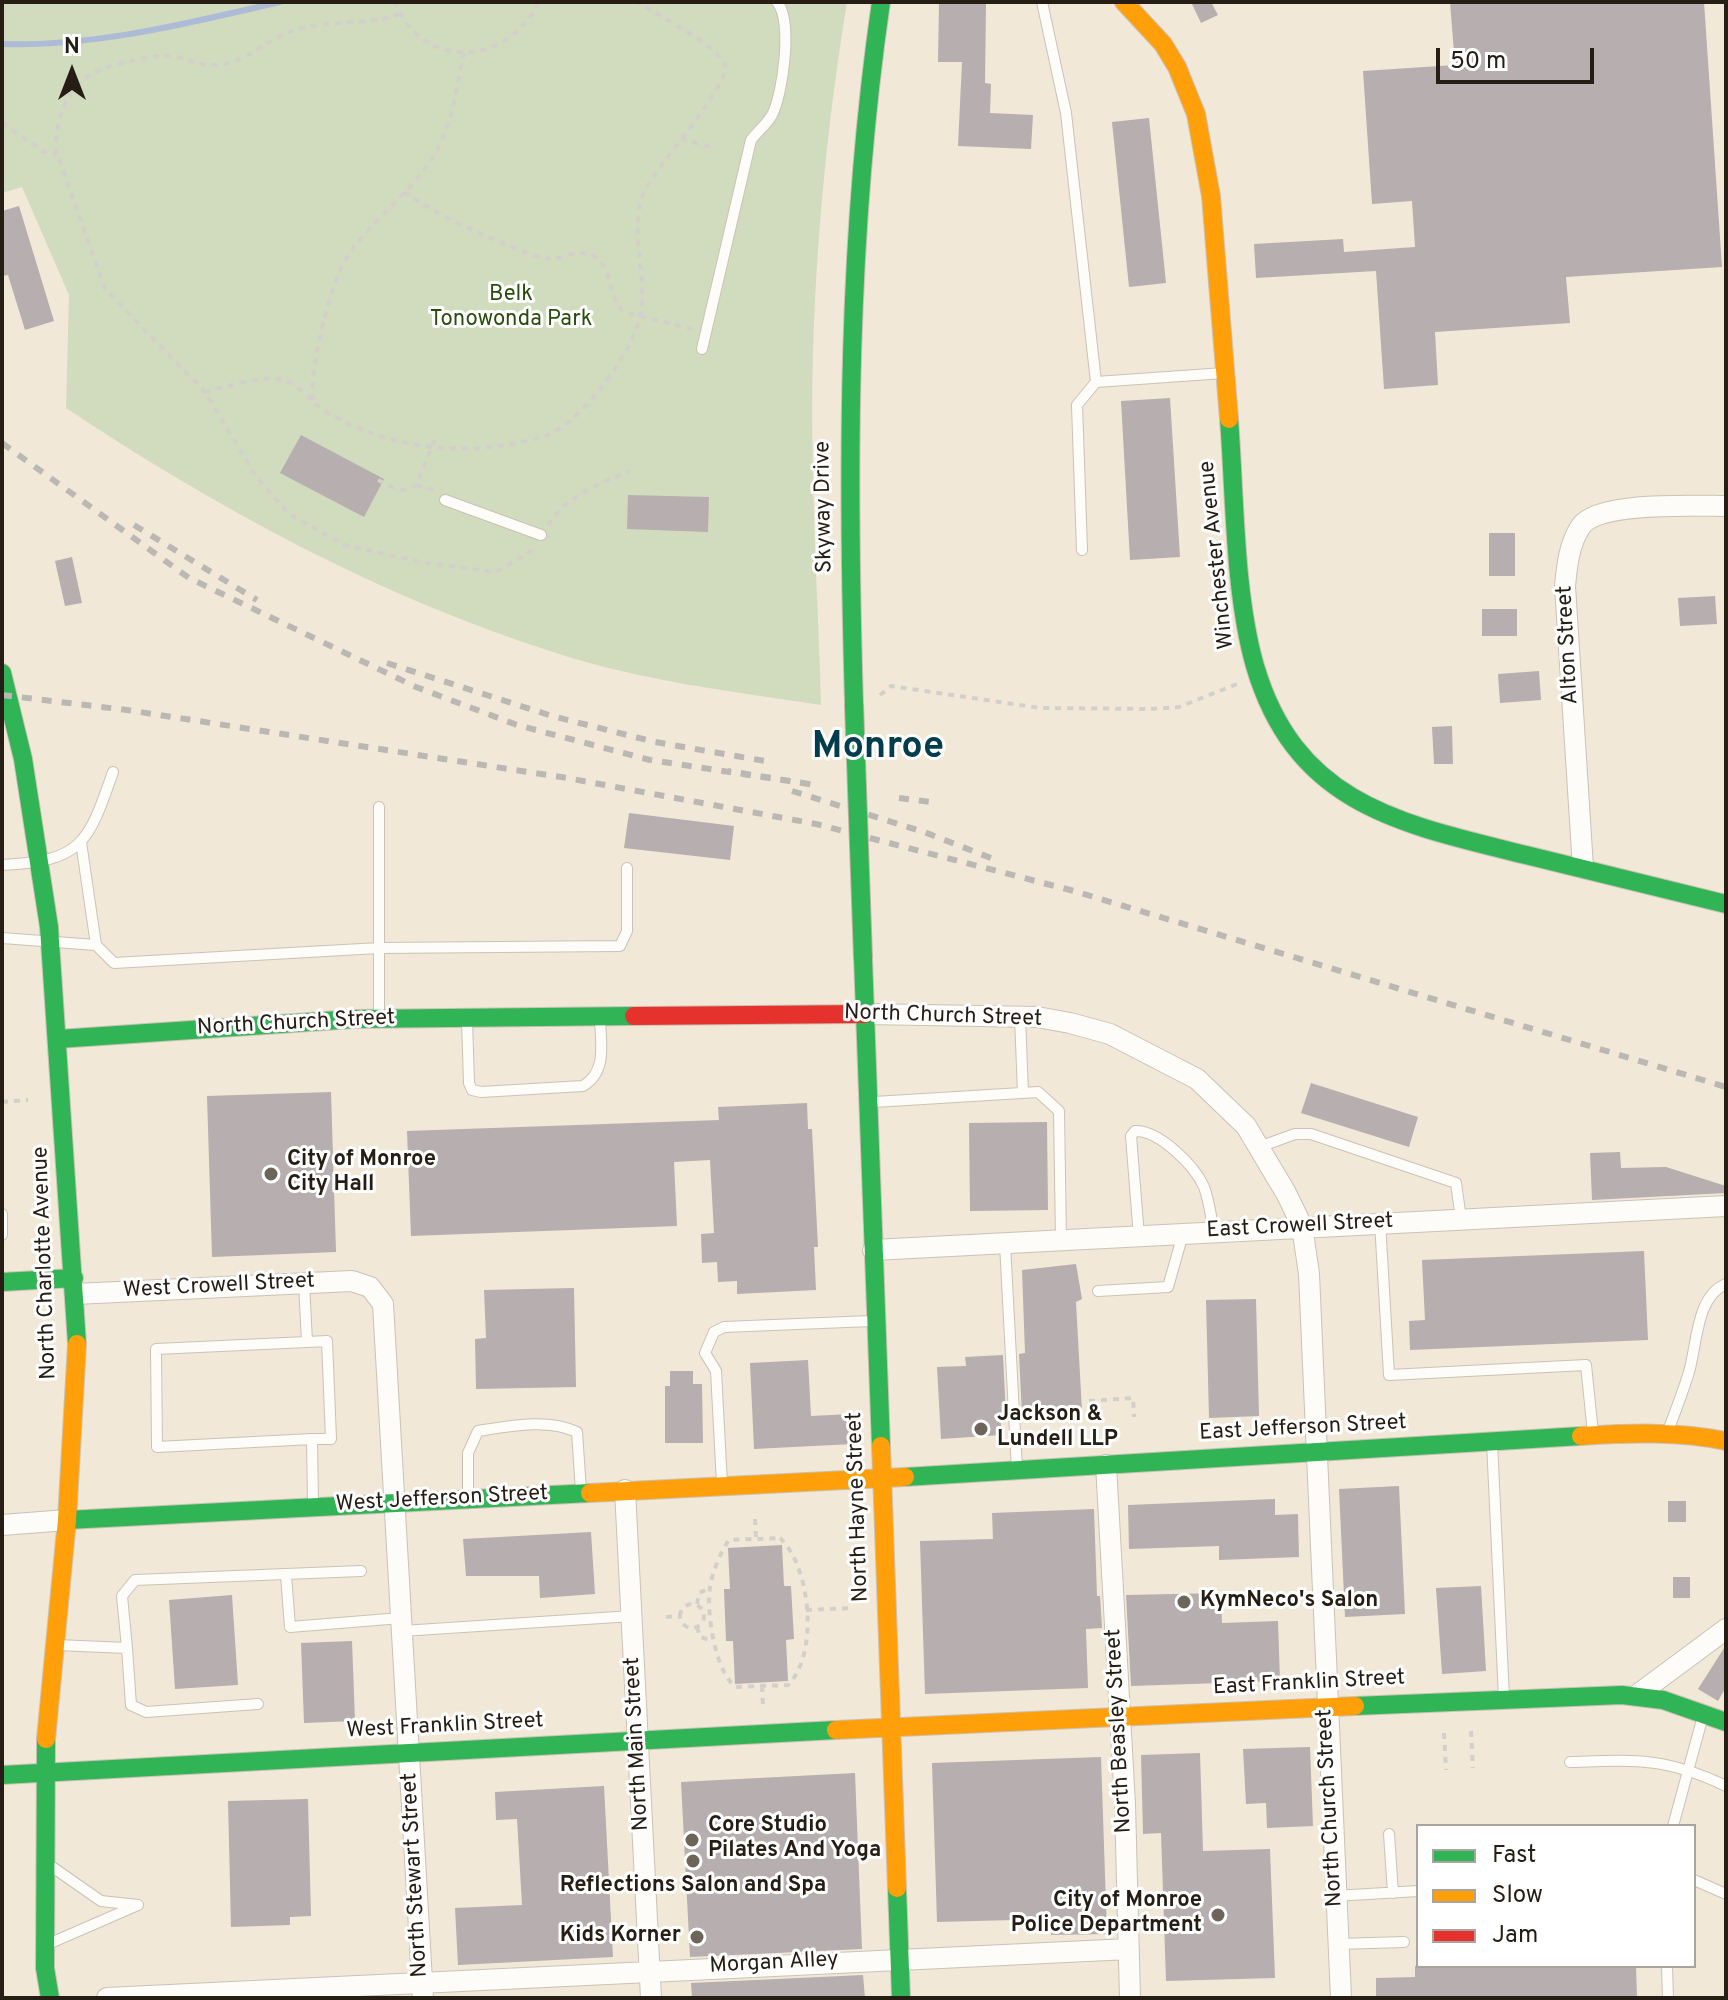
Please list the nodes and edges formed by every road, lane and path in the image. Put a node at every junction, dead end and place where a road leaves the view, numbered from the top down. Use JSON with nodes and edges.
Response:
{"nodes":[{"id":1,"x":394,"y":2,"type":"edge"},
{"id":2,"x":539,"y":2,"type":"edge"},
{"id":3,"x":637,"y":2,"type":"edge"},
{"id":4,"x":777,"y":2,"type":"edge"},
{"id":5,"x":881,"y":2,"type":"edge"},
{"id":6,"x":1042,"y":2,"type":"edge"},
{"id":7,"x":1124,"y":2,"type":"edge"},
{"id":8,"x":400,"y":14,"type":"junction"},
{"id":9,"x":464,"y":52,"type":"junction"},
{"id":10,"x":2,"y":123,"type":"edge"},
{"id":11,"x":681,"y":139,"type":"junction"},
{"id":12,"x":710,"y":147,"type":"dead end"},
{"id":13,"x":57,"y":154,"type":"junction"},
{"id":14,"x":404,"y":192,"type":"junction"},
{"id":15,"x":640,"y":317,"type":"junction"},
{"id":16,"x":706,"y":332,"type":"junction"},
{"id":17,"x":702,"y":349,"type":"dead end"},
{"id":18,"x":1226,"y":373,"type":"junction"},
{"id":19,"x":1096,"y":382,"type":"junction"},
{"id":20,"x":205,"y":392,"type":"junction"},
{"id":21,"x":313,"y":403,"type":"junction"},
{"id":22,"x":436,"y":437,"type":"dead end"},
{"id":23,"x":431,"y":449,"type":"junction"},
{"id":24,"x":629,"y":471,"type":"dead end"},
{"id":25,"x":378,"y":480,"type":"dead end"},
{"id":26,"x":445,"y":500,"type":"dead end"},
{"id":27,"x":1726,"y":506,"type":"edge"},
{"id":28,"x":541,"y":535,"type":"junction"},
{"id":29,"x":1082,"y":550,"type":"dead end"},
{"id":30,"x":2,"y":673,"type":"edge"},
{"id":31,"x":1242,"y":682,"type":"dead end"},
{"id":32,"x":879,"y":699,"type":"dead end"},
{"id":33,"x":113,"y":772,"type":"dead end"},
{"id":34,"x":379,"y":807,"type":"dead end"},
{"id":35,"x":81,"y":842,"type":"junction"},
{"id":36,"x":38,"y":863,"type":"junction"},
{"id":37,"x":2,"y":865,"type":"edge"},
{"id":38,"x":627,"y":868,"type":"dead end"},
{"id":39,"x":1583,"y":868,"type":"junction"},
{"id":40,"x":1726,"y":904,"type":"edge"},
{"id":41,"x":2,"y":938,"type":"edge"},
{"id":42,"x":50,"y":943,"type":"junction"},
{"id":43,"x":96,"y":945,"type":"junction"},
{"id":44,"x":379,"y":948,"type":"junction"},
{"id":45,"x":865,"y":1014,"type":"junction"},
{"id":46,"x":600,"y":1016,"type":"junction"},
{"id":47,"x":1020,"y":1017,"type":"junction"},
{"id":48,"x":467,"y":1018,"type":"junction"},
{"id":49,"x":379,"y":1019,"type":"junction"},
{"id":50,"x":58,"y":1039,"type":"junction"},
{"id":51,"x":1023,"y":1093,"type":"junction"},
{"id":52,"x":28,"y":1100,"type":"dead end"},
{"id":53,"x":2,"y":1102,"type":"edge"},
{"id":54,"x":868,"y":1102,"type":"junction"},
{"id":55,"x":1259,"y":1147,"type":"junction"},
{"id":56,"x":1726,"y":1206,"type":"edge"},
{"id":57,"x":2,"y":1214,"type":"edge"},
{"id":58,"x":1461,"y":1219,"type":"junction"},
{"id":59,"x":1380,"y":1222,"type":"junction"},
{"id":60,"x":1302,"y":1226,"type":"junction"},
{"id":61,"x":1214,"y":1232,"type":"junction"},
{"id":62,"x":1183,"y":1234,"type":"junction"},
{"id":63,"x":2,"y":1235,"type":"edge"},
{"id":64,"x":1139,"y":1237,"type":"junction"},
{"id":65,"x":1061,"y":1241,"type":"junction"},
{"id":66,"x":1005,"y":1244,"type":"junction"},
{"id":67,"x":873,"y":1250,"type":"junction"},
{"id":68,"x":2,"y":1282,"type":"edge"},
{"id":69,"x":304,"y":1283,"type":"junction"},
{"id":70,"x":362,"y":1283,"type":"joint"},
{"id":71,"x":1726,"y":1284,"type":"edge"},
{"id":72,"x":75,"y":1286,"type":"junction"},
{"id":73,"x":1098,"y":1291,"type":"dead end"},
{"id":74,"x":876,"y":1321,"type":"junction"},
{"id":75,"x":307,"y":1342,"type":"junction"},
{"id":76,"x":1089,"y":1401,"type":"dead end"},
{"id":77,"x":1134,"y":1417,"type":"dead end"},
{"id":78,"x":1667,"y":1433,"type":"junction"},
{"id":79,"x":1593,"y":1436,"type":"junction"},
{"id":80,"x":312,"y":1439,"type":"junction"},
{"id":81,"x":1726,"y":1441,"type":"edge"},
{"id":82,"x":1492,"y":1442,"type":"junction"},
{"id":83,"x":1317,"y":1452,"type":"junction"},
{"id":84,"x":1106,"y":1465,"type":"junction"},
{"id":85,"x":1017,"y":1470,"type":"junction"},
{"id":86,"x":882,"y":1478,"type":"junction"},
{"id":87,"x":722,"y":1486,"type":"junction"},
{"id":88,"x":625,"y":1490,"type":"junction"},
{"id":89,"x":581,"y":1493,"type":"junction"},
{"id":90,"x":468,"y":1498,"type":"junction"},
{"id":91,"x":394,"y":1502,"type":"junction"},
{"id":92,"x":313,"y":1506,"type":"junction"},
{"id":93,"x":755,"y":1519,"type":"dead end"},
{"id":94,"x":67,"y":1520,"type":"junction"},
{"id":95,"x":2,"y":1525,"type":"edge"},
{"id":96,"x":756,"y":1539,"type":"junction"},
{"id":97,"x":361,"y":1571,"type":"dead end"},
{"id":98,"x":286,"y":1575,"type":"junction"},
{"id":99,"x":710,"y":1588,"type":"junction"},
{"id":100,"x":697,"y":1604,"type":"junction"},
{"id":101,"x":851,"y":1608,"type":"dead end"},
{"id":102,"x":806,"y":1610,"type":"junction"},
{"id":103,"x":703,"y":1615,"type":"junction"},
{"id":104,"x":711,"y":1615,"type":"junction"},
{"id":105,"x":632,"y":1616,"type":"junction"},
{"id":106,"x":681,"y":1616,"type":"junction"},
{"id":107,"x":666,"y":1617,"type":"dead end"},
{"id":108,"x":401,"y":1625,"type":"junction"},
{"id":109,"x":697,"y":1627,"type":"junction"},
{"id":110,"x":1726,"y":1629,"type":"edge"},
{"id":111,"x":713,"y":1641,"type":"junction"},
{"id":112,"x":55,"y":1645,"type":"junction"},
{"id":113,"x":127,"y":1648,"type":"junction"},
{"id":114,"x":762,"y":1686,"type":"junction"},
{"id":115,"x":1637,"y":1695,"type":"junction"},
{"id":116,"x":1505,"y":1700,"type":"junction"},
{"id":117,"x":258,"y":1704,"type":"dead end"},
{"id":118,"x":763,"y":1706,"type":"dead end"},
{"id":119,"x":1325,"y":1708,"type":"junction"},
{"id":120,"x":1705,"y":1712,"type":"junction"},
{"id":121,"x":1120,"y":1716,"type":"junction"},
{"id":122,"x":1726,"y":1722,"type":"edge"},
{"id":123,"x":891,"y":1729,"type":"junction"},
{"id":124,"x":1471,"y":1731,"type":"dead end"},
{"id":125,"x":1444,"y":1733,"type":"dead end"},
{"id":126,"x":638,"y":1742,"type":"junction"},
{"id":127,"x":410,"y":1753,"type":"junction"},
{"id":128,"x":1570,"y":1762,"type":"dead end"},
{"id":129,"x":1473,"y":1768,"type":"dead end"},
{"id":130,"x":1689,"y":1768,"type":"junction"},
{"id":131,"x":1446,"y":1770,"type":"dead end"},
{"id":132,"x":44,"y":1772,"type":"junction"},
{"id":133,"x":2,"y":1775,"type":"edge"},
{"id":134,"x":1726,"y":1786,"type":"edge"},
{"id":135,"x":1674,"y":1824,"type":"edge"},
{"id":136,"x":1389,"y":1834,"type":"dead end"},
{"id":137,"x":43,"y":1860,"type":"junction"},
{"id":138,"x":1696,"y":1881,"type":"edge"},
{"id":139,"x":1416,"y":1891,"type":"edge"},
{"id":140,"x":1393,"y":1893,"type":"junction"},
{"id":141,"x":1726,"y":1894,"type":"edge"},
{"id":142,"x":1335,"y":1896,"type":"junction"},
{"id":143,"x":1404,"y":1942,"type":"dead end"},
{"id":144,"x":1338,"y":1944,"type":"junction"},
{"id":145,"x":45,"y":1946,"type":"junction"},
{"id":146,"x":1129,"y":1949,"type":"junction"},
{"id":147,"x":899,"y":1958,"type":"junction"},
{"id":148,"x":1667,"y":1968,"type":"edge"},
{"id":149,"x":649,"y":1971,"type":"junction"},
{"id":150,"x":422,"y":1990,"type":"edge"},
{"id":151,"x":50,"y":1998,"type":"edge"},
{"id":152,"x":107,"y":1998,"type":"edge"},
{"id":153,"x":651,"y":1998,"type":"edge"},
{"id":154,"x":901,"y":1998,"type":"edge"},
{"id":155,"x":1130,"y":1998,"type":"edge"},
{"id":156,"x":1341,"y":1998,"type":"edge"},
{"id":157,"x":1668,"y":1998,"type":"edge"}],
"edges":[{"from":1,"to":8,"type":"path"},
{"from":2,"to":9,"type":"path"},
{"from":3,"to":11,"type":"path"},
{"from":4,"to":16,"type":"lane"},
{"from":5,"to":45,"type":"main road","name":"Skyway Drive","bridge":true},
{"from":6,"to":19,"type":"lane"},
{"from":7,"to":18,"type":"main road","name":"Winchester Avenue"},
{"from":8,"to":9,"type":"path"},
{"from":8,"to":13,"type":"path"},
{"from":9,"to":14,"type":"path"},
{"from":10,"to":13,"type":"path"},
{"from":11,"to":12,"type":"path"},
{"from":11,"to":15,"type":"path"},
{"from":13,"to":20,"type":"path"},
{"from":14,"to":15,"type":"path"},
{"from":14,"to":21,"type":"path"},
{"from":15,"to":16,"type":"path"},
{"from":15,"to":23,"type":"path"},
{"from":16,"to":17,"type":"lane"},
{"from":18,"to":19,"type":"lane"},
{"from":18,"to":39,"type":"main road","name":"Winchester Avenue"},
{"from":19,"to":29,"type":"lane"},
{"from":20,"to":21,"type":"path"},
{"from":20,"to":28,"type":"path"},
{"from":21,"to":23,"type":"path"},
{"from":22,"to":23,"type":"path"},
{"from":23,"to":25,"type":"path"},
{"from":24,"to":28,"type":"path"},
{"from":26,"to":28,"type":"lane"},
{"from":27,"to":39,"type":"street","name":"Alton Street"},
{"from":30,"to":36,"type":"main road","name":"North Charlotte Avenue"},
{"from":31,"to":32,"type":"path"},
{"from":33,"to":35,"type":"lane"},
{"from":34,"to":44,"type":"lane"},
{"from":35,"to":36,"type":"lane"},
{"from":35,"to":43,"type":"lane"},
{"from":36,"to":37,"type":"lane"},
{"from":36,"to":42,"type":"main road","name":"North Charlotte Avenue"},
{"from":38,"to":44,"type":"lane"},
{"from":39,"to":40,"type":"main road","name":"Winchester Avenue"},
{"from":41,"to":42,"type":"lane"},
{"from":42,"to":43,"type":"lane"},
{"from":42,"to":50,"type":"main road","name":"North Charlotte Avenue"},
{"from":43,"to":44,"type":"lane"},
{"from":44,"to":49,"type":"lane"},
{"from":45,"to":46,"type":"main road","name":"North Church Street"},
{"from":45,"to":47,"type":"street","name":"North Church Street"},
{"from":45,"to":54,"type":"main road","name":"North Hayne Street"},
{"from":46,"to":48,"type":"main road","name":"North Church Street"},
{"from":46,"to":48,"type":"lane"},
{"from":47,"to":51,"type":"lane"},
{"from":47,"to":55,"type":"street","name":"North Church Street"},
{"from":48,"to":49,"type":"main road","name":"North Church Street"},
{"from":49,"to":50,"type":"main road","name":"North Church Street"},
{"from":50,"to":72,"type":"main road","name":"North Charlotte Avenue"},
{"from":51,"to":54,"type":"lane"},
{"from":51,"to":65,"type":"lane"},
{"from":52,"to":53,"type":"path"},
{"from":54,"to":67,"type":"main road","name":"North Hayne Street"},
{"from":55,"to":58,"type":"lane"},
{"from":55,"to":60,"type":"street","name":"North Church Street"},
{"from":56,"to":58,"type":"street","name":"East Crowell Street"},
{"from":57,"to":63,"type":"lane"},
{"from":58,"to":59,"type":"street","name":"East Crowell Street"},
{"from":59,"to":60,"type":"street","name":"East Crowell Street"},
{"from":59,"to":79,"type":"lane"},
{"from":60,"to":61,"type":"street","name":"East Crowell Street"},
{"from":60,"to":83,"type":"street","name":"North Church Street"},
{"from":61,"to":62,"type":"street","name":"East Crowell Street"},
{"from":61,"to":64,"type":"lane"},
{"from":62,"to":64,"type":"street","name":"East Crowell Street"},
{"from":62,"to":73,"type":"lane"},
{"from":64,"to":65,"type":"street","name":"East Crowell Street"},
{"from":65,"to":66,"type":"street","name":"East Crowell Street"},
{"from":66,"to":67,"type":"street","name":"East Crowell Street"},
{"from":66,"to":85,"type":"lane"},
{"from":67,"to":74,"type":"main road","name":"North Hayne Street"},
{"from":68,"to":72,"type":"main road","name":"West Crowell Street"},
{"from":69,"to":70,"type":"street","name":"West Crowell Street"},
{"from":69,"to":72,"type":"street","name":"West Crowell Street"},
{"from":69,"to":75,"type":"lane"},
{"from":70,"to":91,"type":"street","name":"North Stewart Street"},
{"from":71,"to":78,"type":"lane"},
{"from":72,"to":94,"type":"main road","name":"North Charlotte Avenue"},
{"from":74,"to":86,"type":"main road","name":"North Hayne Street"},
{"from":74,"to":87,"type":"lane"},
{"from":75,"to":80,"type":"lane"},
{"from":75,"to":80,"type":"lane"},
{"from":76,"to":77,"type":"path"},
{"from":78,"to":79,"type":"main road","name":"East Jefferson Street"},
{"from":78,"to":81,"type":"main road","name":"East Jefferson Street"},
{"from":79,"to":82,"type":"main road","name":"East Jefferson Street"},
{"from":80,"to":92,"type":"lane"},
{"from":82,"to":83,"type":"main road","name":"East Jefferson Street"},
{"from":82,"to":116,"type":"lane"},
{"from":83,"to":84,"type":"main road","name":"East Jefferson Street"},
{"from":83,"to":119,"type":"street","name":"North Church Street"},
{"from":84,"to":85,"type":"main road","name":"East Jefferson Street"},
{"from":84,"to":121,"type":"street","name":"North Beasley Street"},
{"from":85,"to":86,"type":"main road","name":"East Jefferson Street"},
{"from":86,"to":87,"type":"main road","name":"West Jefferson Street"},
{"from":86,"to":123,"type":"main road","name":"North Hayne Street"},
{"from":87,"to":88,"type":"main road","name":"West Jefferson Street"},
{"from":88,"to":89,"type":"main road","name":"West Jefferson Street"},
{"from":88,"to":105,"type":"street","name":"North Main Street"},
{"from":89,"to":90,"type":"main road","name":"West Jefferson Street"},
{"from":89,"to":90,"type":"lane"},
{"from":90,"to":91,"type":"main road","name":"West Jefferson Street"},
{"from":91,"to":92,"type":"main road","name":"West Jefferson Street"},
{"from":91,"to":108,"type":"street","name":"North Stewart Street"},
{"from":92,"to":94,"type":"main road","name":"West Jefferson Street"},
{"from":93,"to":96,"type":"path"},
{"from":94,"to":95,"type":"street","name":"West Jefferson Street"},
{"from":94,"to":112,"type":"main road","name":"North Charlotte Avenue"},
{"from":96,"to":99,"type":"path"},
{"from":96,"to":102,"type":"path"},
{"from":97,"to":98,"type":"lane"},
{"from":98,"to":108,"type":"lane"},
{"from":98,"to":113,"type":"lane"},
{"from":99,"to":100,"type":"path"},
{"from":99,"to":104,"type":"path"},
{"from":100,"to":103,"type":"path"},
{"from":100,"to":106,"type":"path"},
{"from":101,"to":102,"type":"path"},
{"from":102,"to":114,"type":"path"},
{"from":103,"to":104,"type":"path"},
{"from":103,"to":109,"type":"path"},
{"from":104,"to":111,"type":"path"},
{"from":105,"to":108,"type":"lane"},
{"from":105,"to":126,"type":"street","name":"North Main Street"},
{"from":106,"to":107,"type":"path"},
{"from":106,"to":109,"type":"path"},
{"from":108,"to":127,"type":"street","name":"North Stewart Street"},
{"from":109,"to":111,"type":"path"},
{"from":110,"to":115,"type":"street"},
{"from":111,"to":114,"type":"path"},
{"from":112,"to":113,"type":"lane"},
{"from":112,"to":132,"type":"main road","name":"North Charlotte Avenue"},
{"from":113,"to":117,"type":"lane"},
{"from":114,"to":118,"type":"path"},
{"from":115,"to":116,"type":"main road","name":"East Franklin Street"},
{"from":115,"to":120,"type":"main road","name":"East Franklin Street"},
{"from":116,"to":119,"type":"main road","name":"East Franklin Street"},
{"from":119,"to":121,"type":"main road","name":"East Franklin Street"},
{"from":119,"to":142,"type":"street","name":"North Church Street"},
{"from":120,"to":122,"type":"main road","name":"East Franklin Street"},
{"from":120,"to":130,"type":"lane"},
{"from":121,"to":123,"type":"main road","name":"East Franklin Street"},
{"from":121,"to":146,"type":"street","name":"North Beasley Street"},
{"from":123,"to":126,"type":"main road","name":"West Franklin Street"},
{"from":123,"to":147,"type":"main road","name":"North Hayne Street"},
{"from":124,"to":129,"type":"path"},
{"from":125,"to":131,"type":"path"},
{"from":126,"to":127,"type":"main road","name":"West Franklin Street"},
{"from":126,"to":149,"type":"street","name":"North Main Street"},
{"from":127,"to":132,"type":"main road","name":"West Franklin Street"},
{"from":127,"to":150,"type":"street","name":"North Stewart Street"},
{"from":128,"to":130,"type":"lane"},
{"from":130,"to":134,"type":"lane"},
{"from":130,"to":135,"type":"lane"},
{"from":132,"to":133,"type":"main road","name":"West Franklin Street"},
{"from":132,"to":137,"type":"main road","name":"North Charlotte Avenue"},
{"from":136,"to":140,"type":"lane"},
{"from":137,"to":145,"type":"main road","name":"North Charlotte Avenue"},
{"from":137,"to":145,"type":"lane"},
{"from":138,"to":141,"type":"lane"},
{"from":139,"to":140,"type":"lane"},
{"from":140,"to":142,"type":"lane"},
{"from":142,"to":144,"type":"street","name":"North Church Street"},
{"from":143,"to":144,"type":"lane"},
{"from":144,"to":156,"type":"street","name":"North Church Street"},
{"from":145,"to":151,"type":"main road","name":"North Charlotte Avenue"},
{"from":146,"to":147,"type":"street","name":"Morgan Alley"},
{"from":146,"to":155,"type":"street","name":"North Beasley Street"},
{"from":147,"to":149,"type":"street","name":"Morgan Alley"},
{"from":147,"to":154,"type":"main road","name":"North Hayne Street"},
{"from":148,"to":157,"type":"lane"},
{"from":149,"to":150,"type":"street","name":"Morgan Alley"},
{"from":149,"to":153,"type":"street","name":"North Main Street"},
{"from":150,"to":152,"type":"street","name":"Morgan Alley"}]}
